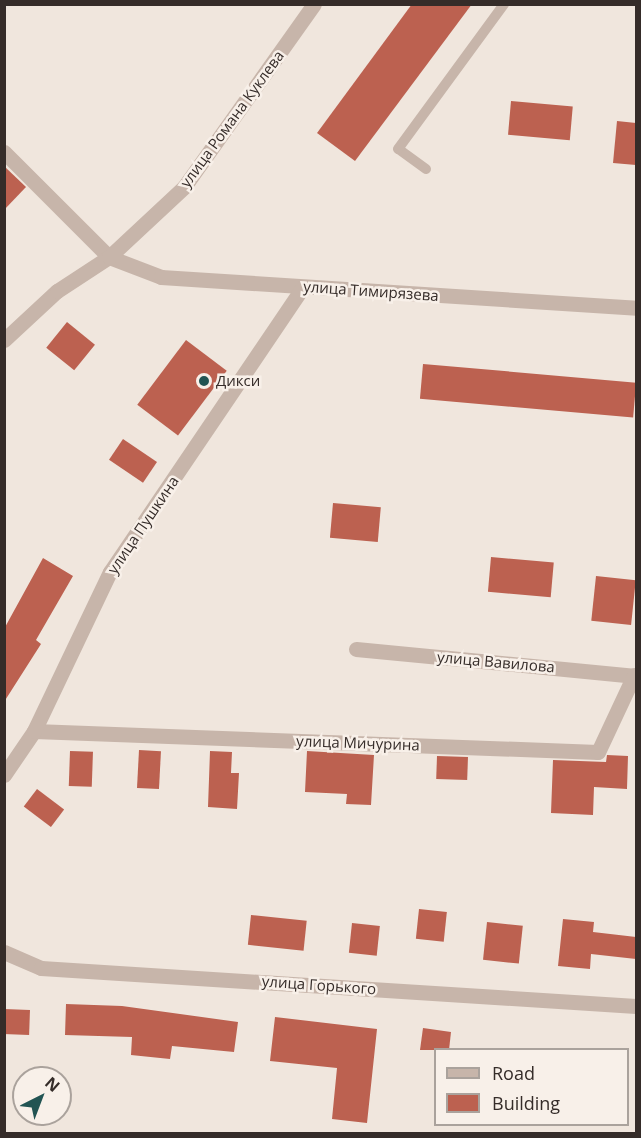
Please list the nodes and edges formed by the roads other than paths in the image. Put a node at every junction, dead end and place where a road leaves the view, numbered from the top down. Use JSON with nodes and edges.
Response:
{"nodes":[{"id":1,"x":314,"y":4,"type":"edge"},
{"id":2,"x":504,"y":4,"type":"edge"},
{"id":3,"x":4,"y":152,"type":"edge"},
{"id":4,"x":426,"y":170,"type":"dead end"},
{"id":5,"x":110,"y":256,"type":"junction"},
{"id":6,"x":303,"y":287,"type":"junction"},
{"id":7,"x":636,"y":308,"type":"edge"},
{"id":8,"x":4,"y":340,"type":"edge"},
{"id":9,"x":356,"y":649,"type":"dead end"},
{"id":10,"x":635,"y":675,"type":"edge"},
{"id":11,"x":34,"y":730,"type":"junction"},
{"id":12,"x":4,"y":775,"type":"edge"},
{"id":13,"x":4,"y":952,"type":"edge"},
{"id":14,"x":636,"y":1006,"type":"edge"}],
"edges":[{"from":1,"to":5,"type":"street","name":"улица Романа Куклева"},
{"from":2,"to":4,"type":"lane"},
{"from":3,"to":5,"type":"street"},
{"from":5,"to":6,"type":"street","name":"улица Тимирязева"},
{"from":5,"to":8,"type":"street","name":"улица Романа Куклева"},
{"from":6,"to":7,"type":"street","name":"улица Тимирязева"},
{"from":6,"to":11,"type":"street","name":"улица Пушкина"},
{"from":9,"to":10,"type":"street","name":"улица Вавилова"},
{"from":10,"to":11,"type":"street","name":"улица Мичурина"},
{"from":11,"to":12,"type":"street","name":"улица Пушкина"},
{"from":13,"to":14,"type":"street","name":"улица Горького"}]}
